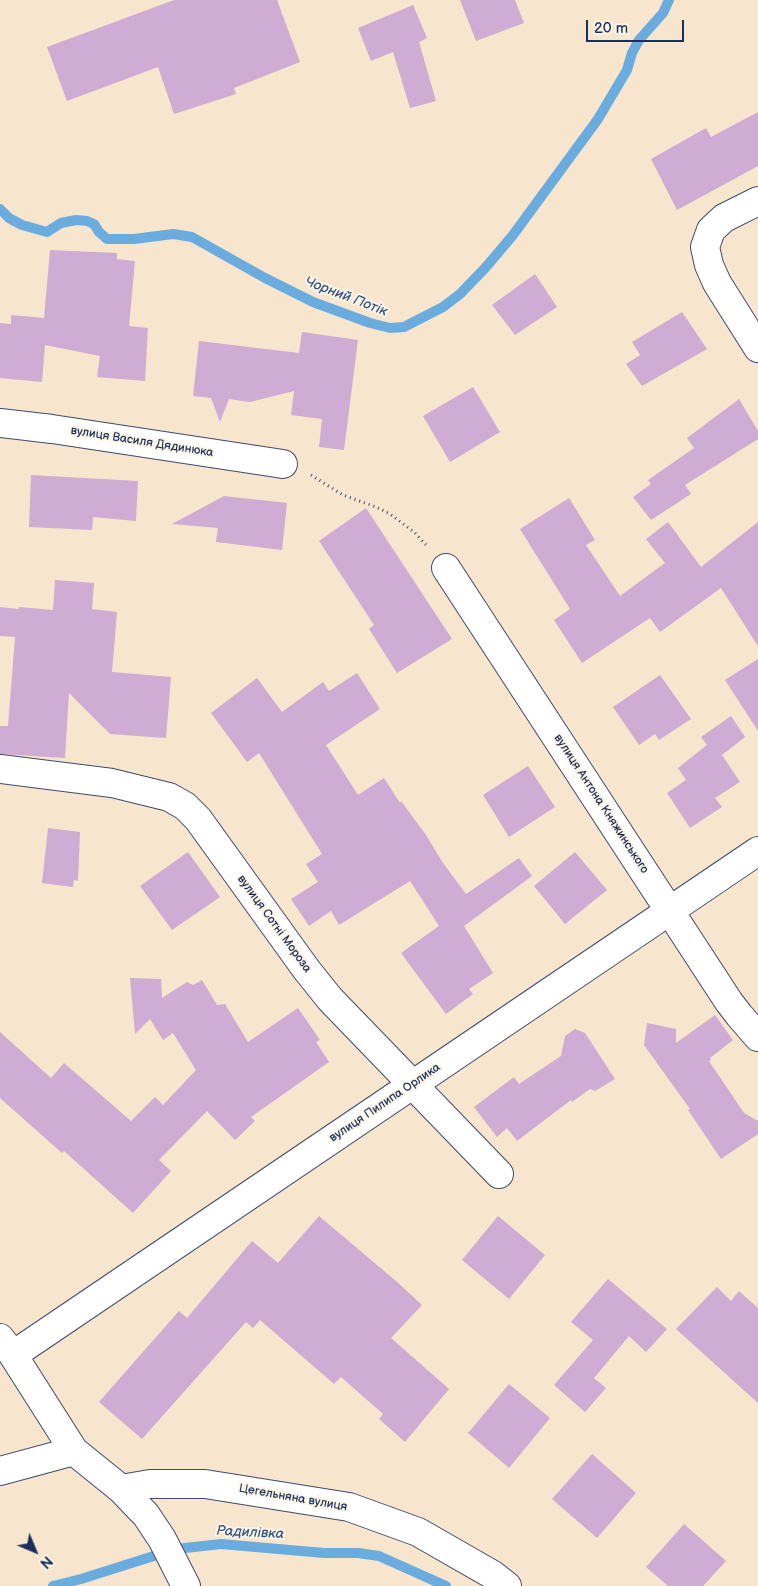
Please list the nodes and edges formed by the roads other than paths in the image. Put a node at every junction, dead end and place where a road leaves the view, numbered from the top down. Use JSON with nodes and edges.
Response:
{"nodes":[{"id":1,"x":758,"y":201,"type":"edge"},
{"id":2,"x":758,"y":348,"type":"edge"},
{"id":3,"x":0,"y":423,"type":"edge"},
{"id":4,"x":284,"y":464,"type":"road end"},
{"id":5,"x":446,"y":568,"type":"road end"},
{"id":6,"x":0,"y":769,"type":"edge"},
{"id":7,"x":758,"y":851,"type":"edge"},
{"id":8,"x":671,"y":911,"type":"junction"},
{"id":9,"x":758,"y":1037,"type":"edge"},
{"id":10,"x":411,"y":1085,"type":"junction"},
{"id":11,"x":499,"y":1174,"type":"dead end"},
{"id":12,"x":6,"y":1346,"type":"edge"},
{"id":13,"x":74,"y":1451,"type":"junction"},
{"id":14,"x":0,"y":1472,"type":"edge"},
{"id":15,"x":121,"y":1489,"type":"junction"},
{"id":16,"x":183,"y":1580,"type":"edge"},
{"id":17,"x":507,"y":1586,"type":"edge"}],
"edges":[{"from":1,"to":2,"type":"street"},
{"from":3,"to":4,"type":"street","name":"вулиця Василя Дядинюка"},
{"from":5,"to":8,"type":"street","name":"вулиця Антона Княжинського"},
{"from":6,"to":10,"type":"street","name":"вулиця Сотні Мороза"},
{"from":7,"to":8,"type":"street","name":"вулиця Пилипа Орлика"},
{"from":8,"to":9,"type":"street","name":"вулиця Антона Княжинського"},
{"from":8,"to":10,"type":"street","name":"вулиця Пилипа Орлика"},
{"from":10,"to":11,"type":"street","name":"вулиця Сотні Мороза"},
{"from":10,"to":12,"type":"street","name":"вулиця Пилипа Орлика"},
{"from":12,"to":13,"type":"street"},
{"from":13,"to":14,"type":"street"},
{"from":13,"to":15,"type":"street"},
{"from":15,"to":16,"type":"street"},
{"from":15,"to":17,"type":"street","name":"Цегельняна вулиця"}]}
